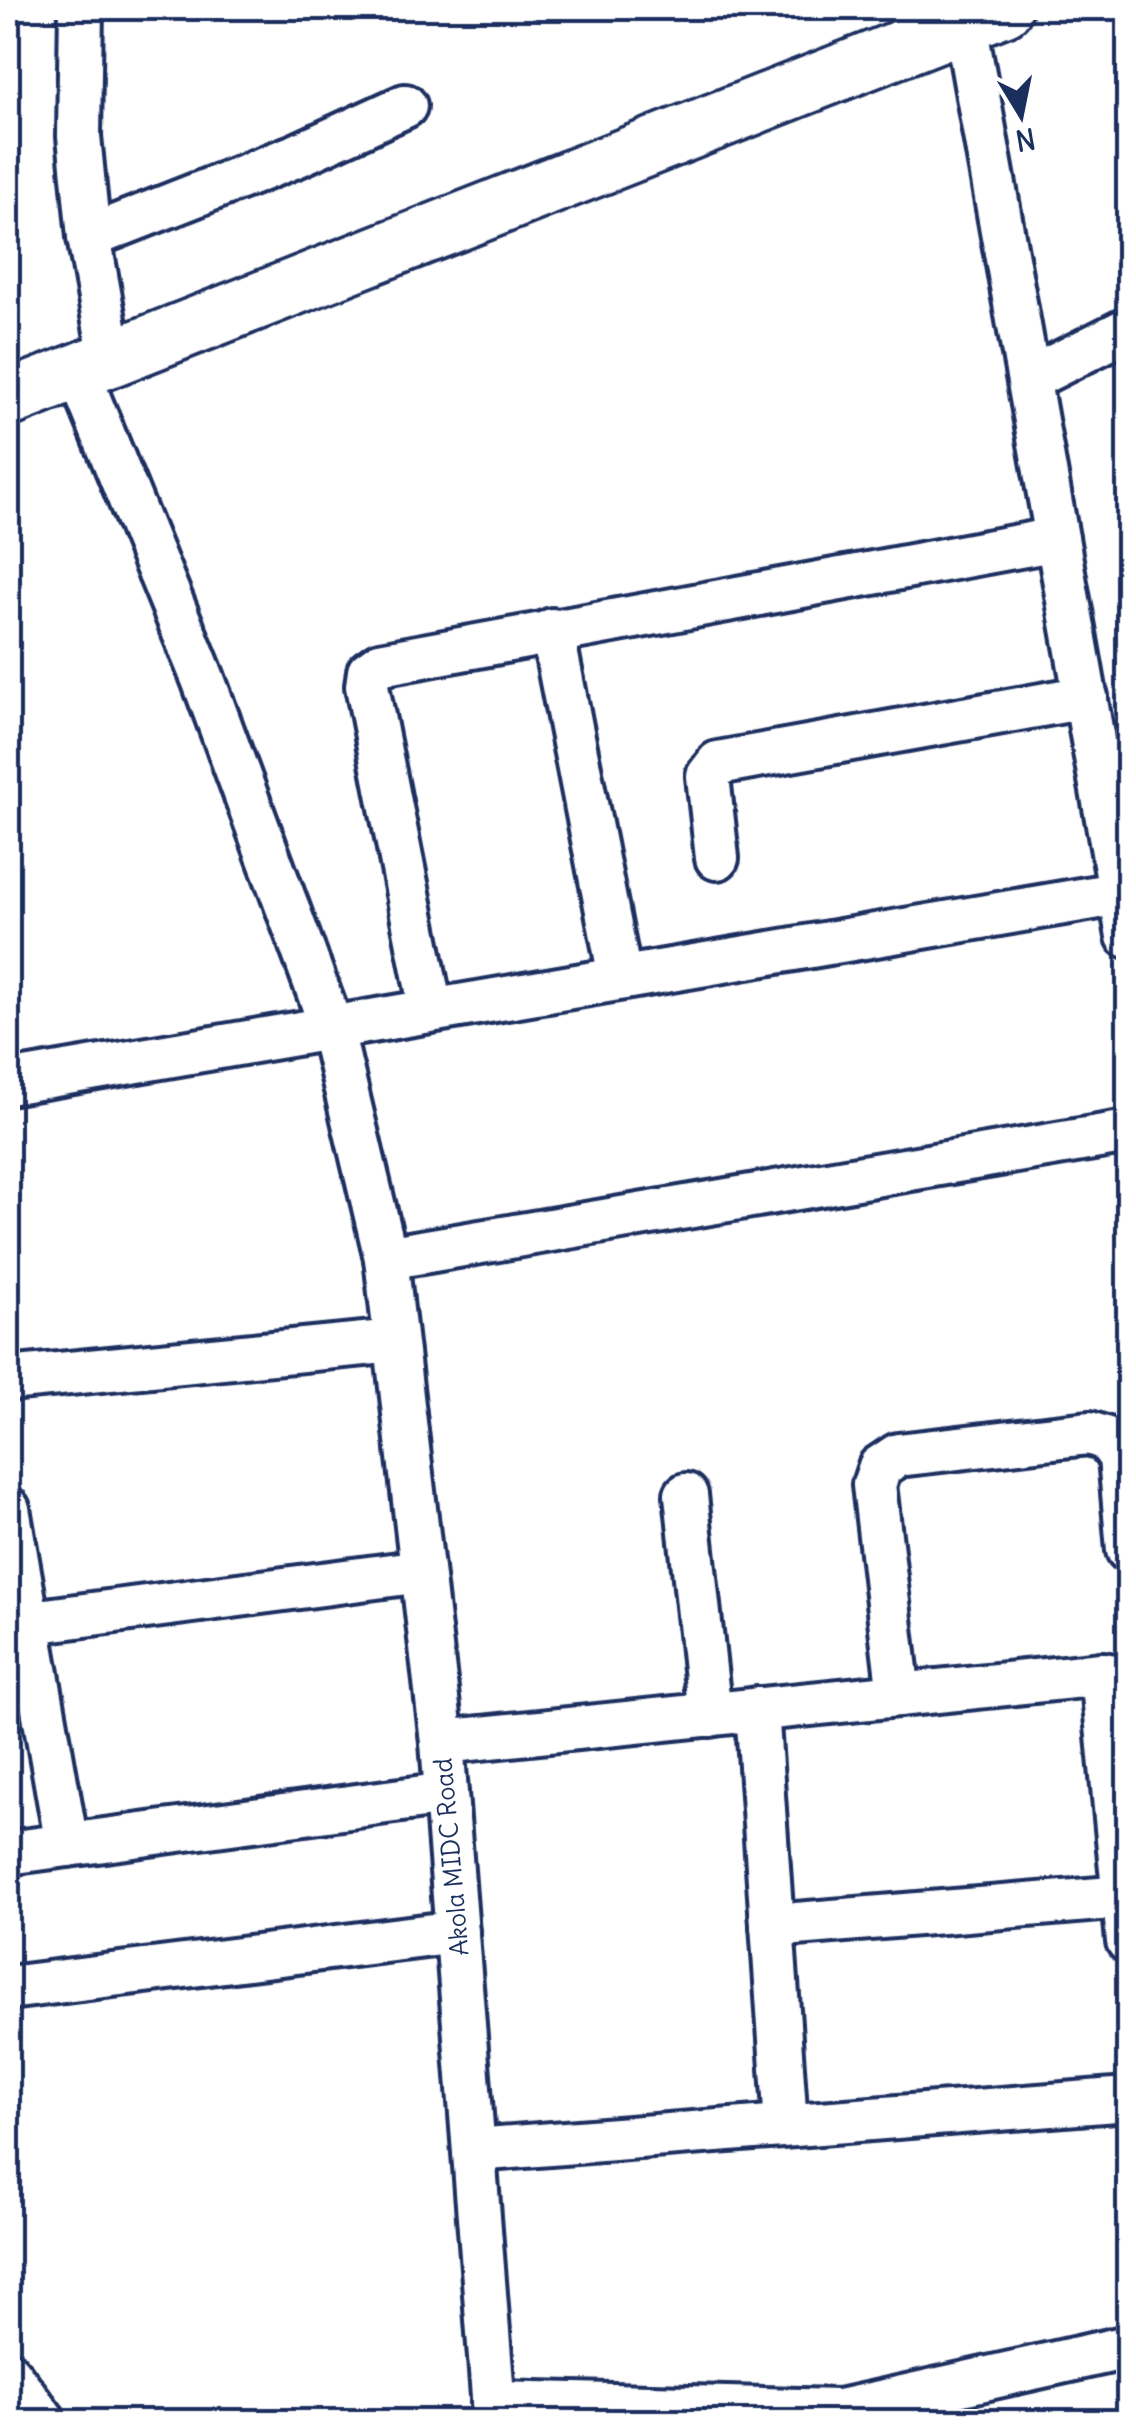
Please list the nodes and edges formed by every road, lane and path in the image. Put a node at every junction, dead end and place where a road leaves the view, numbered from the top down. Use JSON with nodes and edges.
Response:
{"nodes":[{"id":1,"x":81,"y":8,"type":"edge"},
{"id":2,"x":984,"y":15,"type":"edge"},
{"id":3,"x":405,"y":106,"type":"dead end"},
{"id":4,"x":90,"y":237,"type":"junction"},
{"id":5,"x":1128,"y":330,"type":"edge"},
{"id":6,"x":95,"y":365,"type":"junction"},
{"id":7,"x":1029,"y":379,"type":"junction"},
{"id":8,"x":8,"y":400,"type":"edge"},
{"id":9,"x":1057,"y":539,"type":"junction"},
{"id":10,"x":552,"y":630,"type":"junction"},
{"id":11,"x":1086,"y":696,"type":"junction"},
{"id":12,"x":717,"y":858,"type":"dead end"},
{"id":13,"x":1125,"y":893,"type":"edge"},
{"id":14,"x":1128,"y":936,"type":"edge"},
{"id":15,"x":620,"y":978,"type":"junction"},
{"id":16,"x":430,"y":1010,"type":"junction"},
{"id":17,"x":331,"y":1026,"type":"junction"},
{"id":18,"x":8,"y":1083,"type":"edge"},
{"id":19,"x":1128,"y":1132,"type":"edge"},
{"id":20,"x":386,"y":1258,"type":"junction"},
{"id":21,"x":395,"y":1341,"type":"junction"},
{"id":22,"x":8,"y":1379,"type":"edge"},
{"id":23,"x":686,"y":1496,"type":"dead end"},
{"id":24,"x":8,"y":1508,"type":"edge"},
{"id":25,"x":1128,"y":1550,"type":"edge"},
{"id":26,"x":422,"y":1571,"type":"junction"},
{"id":27,"x":18,"y":1623,"type":"edge"},
{"id":28,"x":1115,"y":1676,"type":"edge"},
{"id":29,"x":899,"y":1695,"type":"junction"},
{"id":30,"x":757,"y":1709,"type":"junction"},
{"id":31,"x":710,"y":1714,"type":"junction"},
{"id":32,"x":442,"y":1742,"type":"junction"},
{"id":33,"x":446,"y":1794,"type":"junction"},
{"id":34,"x":67,"y":1844,"type":"junction"},
{"id":35,"x":8,"y":1852,"type":"edge"},
{"id":36,"x":1124,"y":1897,"type":"junction"},
{"id":37,"x":772,"y":1926,"type":"junction"},
{"id":38,"x":457,"y":1932,"type":"junction"},
{"id":39,"x":1128,"y":1940,"type":"edge"},
{"id":40,"x":8,"y":1988,"type":"edge"},
{"id":41,"x":1128,"y":2099,"type":"edge"},
{"id":42,"x":786,"y":2125,"type":"junction"},
{"id":43,"x":474,"y":2150,"type":"junction"},
{"id":44,"x":1128,"y":2347,"type":"edge"},
{"id":45,"x":8,"y":2373,"type":"edge"},
{"id":46,"x":494,"y":2412,"type":"edge"},
{"id":47,"x":45,"y":2422,"type":"edge"}],
"edges":[{"from":1,"to":4,"type":"street"},
{"from":2,"to":6,"type":"main road"},
{"from":2,"to":7,"type":"street"},
{"from":3,"to":4,"type":"street"},
{"from":4,"to":6,"type":"street"},
{"from":5,"to":7,"type":"street"},
{"from":6,"to":8,"type":"main road"},
{"from":6,"to":17,"type":"street"},
{"from":7,"to":9,"type":"street"},
{"from":9,"to":10,"type":"street"},
{"from":9,"to":11,"type":"street"},
{"from":10,"to":15,"type":"street"},
{"from":10,"to":16,"type":"street"},
{"from":11,"to":12,"type":"street"},
{"from":11,"to":13,"type":"street"},
{"from":13,"to":14,"type":"street"},
{"from":13,"to":15,"type":"street"},
{"from":15,"to":16,"type":"street"},
{"from":16,"to":17,"type":"street"},
{"from":17,"to":18,"type":"street"},
{"from":17,"to":20,"type":"street"},
{"from":19,"to":20,"type":"street"},
{"from":20,"to":21,"type":"street"},
{"from":21,"to":22,"type":"street"},
{"from":21,"to":26,"type":"street"},
{"from":23,"to":31,"type":"street"},
{"from":24,"to":27,"type":"street"},
{"from":25,"to":29,"type":"street"},
{"from":26,"to":27,"type":"street"},
{"from":26,"to":32,"type":"street"},
{"from":27,"to":34,"type":"street"},
{"from":28,"to":29,"type":"street","name":"Akola MIDC Road"},
{"from":28,"to":36,"type":"street"},
{"from":29,"to":30,"type":"street","name":"Akola MIDC Road"},
{"from":30,"to":31,"type":"street","name":"Akola MIDC Road"},
{"from":30,"to":37,"type":"street"},
{"from":31,"to":32,"type":"street","name":"Akola MIDC Road"},
{"from":32,"to":33,"type":"street","name":"Akola MIDC Road"},
{"from":33,"to":34,"type":"street"},
{"from":33,"to":38,"type":"street","name":"Akola MIDC Road"},
{"from":34,"to":35,"type":"street"},
{"from":36,"to":37,"type":"street"},
{"from":36,"to":39,"type":"street"},
{"from":37,"to":42,"type":"street"},
{"from":38,"to":40,"type":"street"},
{"from":38,"to":43,"type":"street","name":"Akola MIDC Road"},
{"from":41,"to":42,"type":"street"},
{"from":42,"to":43,"type":"street"},
{"from":43,"to":46,"type":"street","name":"Akola MIDC Road"},
{"from":44,"to":46,"type":"street"},
{"from":45,"to":47,"type":"street"}]}
